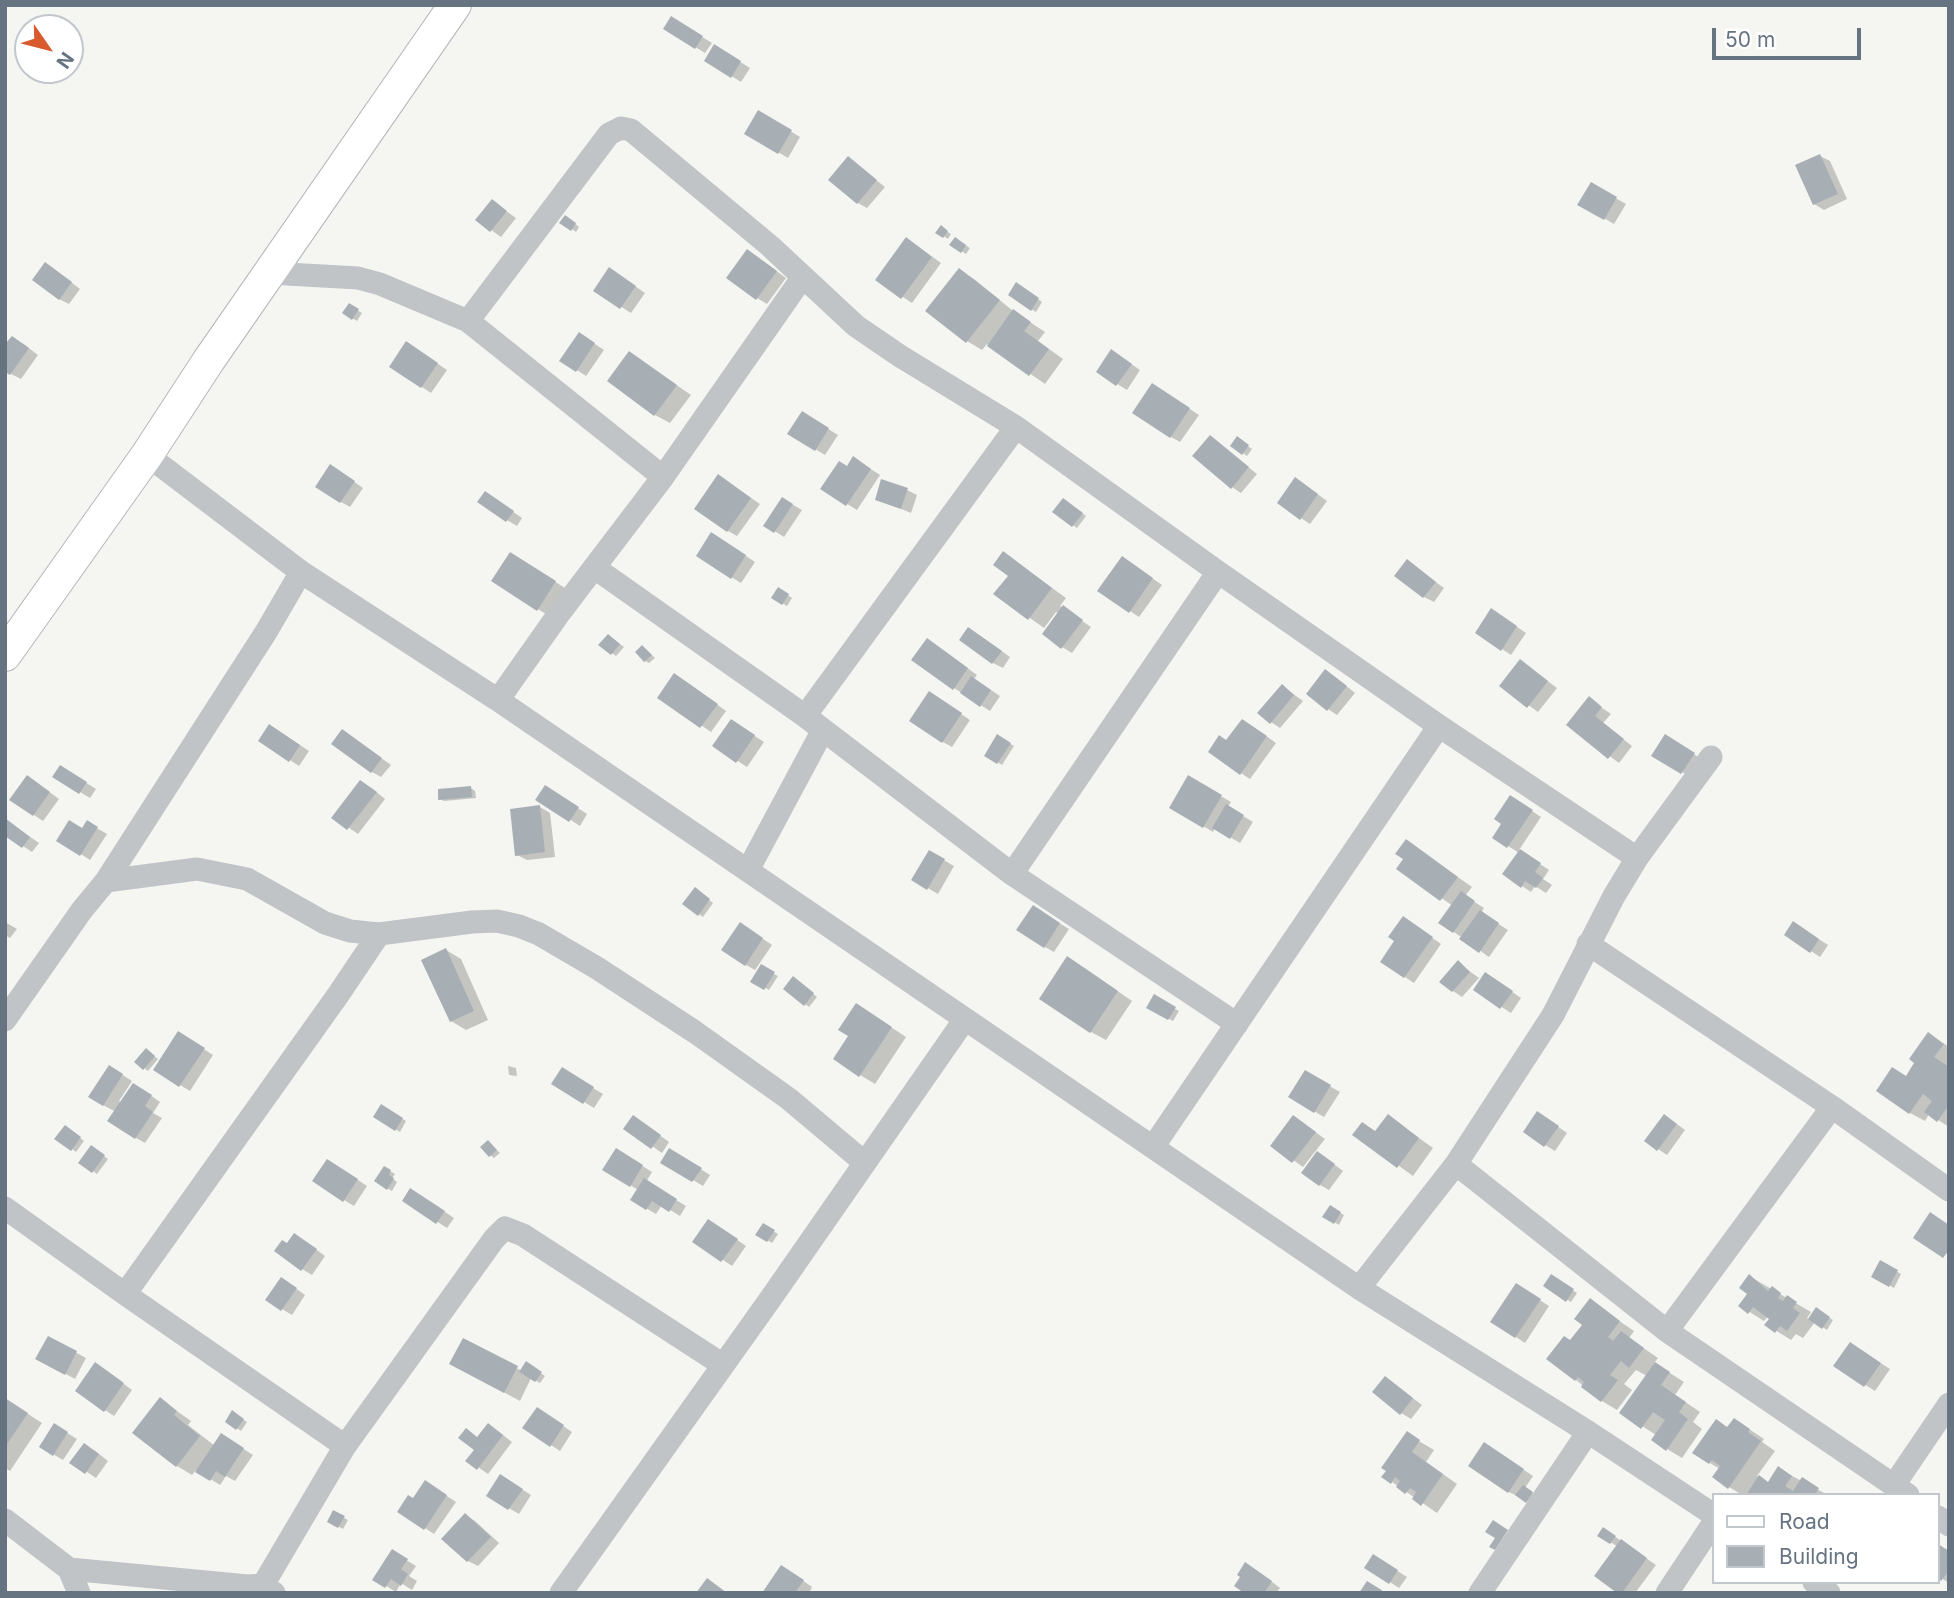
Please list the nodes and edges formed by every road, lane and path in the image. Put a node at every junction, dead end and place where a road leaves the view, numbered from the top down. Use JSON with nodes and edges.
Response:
{"nodes":[{"id":1,"x":455,"y":5,"type":"edge"},
{"id":2,"x":270,"y":273,"type":"junction"},
{"id":3,"x":802,"y":278,"type":"junction"},
{"id":4,"x":468,"y":321,"type":"junction"},
{"id":5,"x":1016,"y":428,"type":"junction"},
{"id":6,"x":147,"y":455,"type":"junction"},
{"id":7,"x":663,"y":477,"type":"junction"},
{"id":8,"x":595,"y":568,"type":"junction"},
{"id":9,"x":301,"y":572,"type":"junction"},
{"id":10,"x":1218,"y":572,"type":"junction"},
{"id":11,"x":5,"y":655,"type":"edge"},
{"id":12,"x":498,"y":700,"type":"junction"},
{"id":13,"x":814,"y":723,"type":"junction"},
{"id":14,"x":1439,"y":726,"type":"junction"},
{"id":15,"x":1711,"y":758,"type":"dead end"},
{"id":16,"x":1637,"y":858,"type":"junction"},
{"id":17,"x":748,"y":870,"type":"junction"},
{"id":18,"x":1012,"y":874,"type":"junction"},
{"id":19,"x":106,"y":881,"type":"junction"},
{"id":20,"x":379,"y":934,"type":"junction"},
{"id":21,"x":1588,"y":944,"type":"junction"},
{"id":22,"x":965,"y":1018,"type":"junction"},
{"id":23,"x":5,"y":1020,"type":"edge"},
{"id":24,"x":1237,"y":1024,"type":"junction"},
{"id":25,"x":1832,"y":1107,"type":"junction"},
{"id":26,"x":1153,"y":1147,"type":"junction"},
{"id":27,"x":865,"y":1163,"type":"junction"},
{"id":28,"x":1455,"y":1164,"type":"junction"},
{"id":29,"x":1949,"y":1190,"type":"edge"},
{"id":30,"x":5,"y":1208,"type":"edge"},
{"id":31,"x":1359,"y":1288,"type":"junction"},
{"id":32,"x":125,"y":1294,"type":"junction"},
{"id":33,"x":1667,"y":1331,"type":"junction"},
{"id":34,"x":723,"y":1365,"type":"junction"},
{"id":35,"x":1949,"y":1404,"type":"edge"},
{"id":36,"x":1588,"y":1432,"type":"junction"},
{"id":37,"x":345,"y":1447,"type":"junction"},
{"id":38,"x":1901,"y":1490,"type":"edge"},
{"id":39,"x":1713,"y":1514,"type":"edge"},
{"id":40,"x":5,"y":1520,"type":"edge"},
{"id":41,"x":1713,"y":1524,"type":"edge"},
{"id":42,"x":69,"y":1569,"type":"junction"},
{"id":43,"x":268,"y":1589,"type":"edge"},
{"id":44,"x":79,"y":1593,"type":"edge"},
{"id":45,"x":561,"y":1593,"type":"edge"},
{"id":46,"x":1480,"y":1593,"type":"edge"},
{"id":47,"x":1667,"y":1593,"type":"edge"}],
"edges":[{"from":1,"to":2,"type":"street"},
{"from":2,"to":4,"type":"street"},
{"from":2,"to":6,"type":"street"},
{"from":3,"to":4,"type":"street"},
{"from":3,"to":5,"type":"street"},
{"from":3,"to":7,"type":"street"},
{"from":4,"to":7,"type":"street"},
{"from":5,"to":10,"type":"street"},
{"from":5,"to":13,"type":"street"},
{"from":6,"to":9,"type":"street"},
{"from":6,"to":11,"type":"street"},
{"from":7,"to":8,"type":"street"},
{"from":8,"to":12,"type":"street"},
{"from":8,"to":13,"type":"street"},
{"from":9,"to":12,"type":"street"},
{"from":9,"to":19,"type":"street"},
{"from":10,"to":14,"type":"street"},
{"from":10,"to":18,"type":"street"},
{"from":12,"to":17,"type":"street"},
{"from":13,"to":17,"type":"street"},
{"from":13,"to":18,"type":"street"},
{"from":14,"to":16,"type":"street"},
{"from":14,"to":24,"type":"street"},
{"from":15,"to":16,"type":"street"},
{"from":16,"to":21,"type":"street"},
{"from":17,"to":22,"type":"street"},
{"from":18,"to":24,"type":"street"},
{"from":19,"to":20,"type":"street"},
{"from":19,"to":23,"type":"street"},
{"from":20,"to":27,"type":"street"},
{"from":20,"to":32,"type":"street"},
{"from":21,"to":25,"type":"street"},
{"from":21,"to":28,"type":"street"},
{"from":22,"to":26,"type":"street"},
{"from":22,"to":27,"type":"street"},
{"from":24,"to":26,"type":"street"},
{"from":25,"to":29,"type":"street"},
{"from":25,"to":33,"type":"street"},
{"from":26,"to":31,"type":"street"},
{"from":27,"to":34,"type":"street"},
{"from":28,"to":31,"type":"street"},
{"from":28,"to":33,"type":"street"},
{"from":30,"to":32,"type":"street"},
{"from":31,"to":36,"type":"street"},
{"from":32,"to":37,"type":"street"},
{"from":33,"to":38,"type":"street"},
{"from":34,"to":37,"type":"street"},
{"from":34,"to":45,"type":"street"},
{"from":35,"to":38,"type":"street"},
{"from":36,"to":39,"type":"street"},
{"from":36,"to":46,"type":"street"},
{"from":37,"to":43,"type":"street"},
{"from":40,"to":42,"type":"street"},
{"from":41,"to":47,"type":"street"},
{"from":42,"to":43,"type":"street"},
{"from":42,"to":44,"type":"street"}]}
